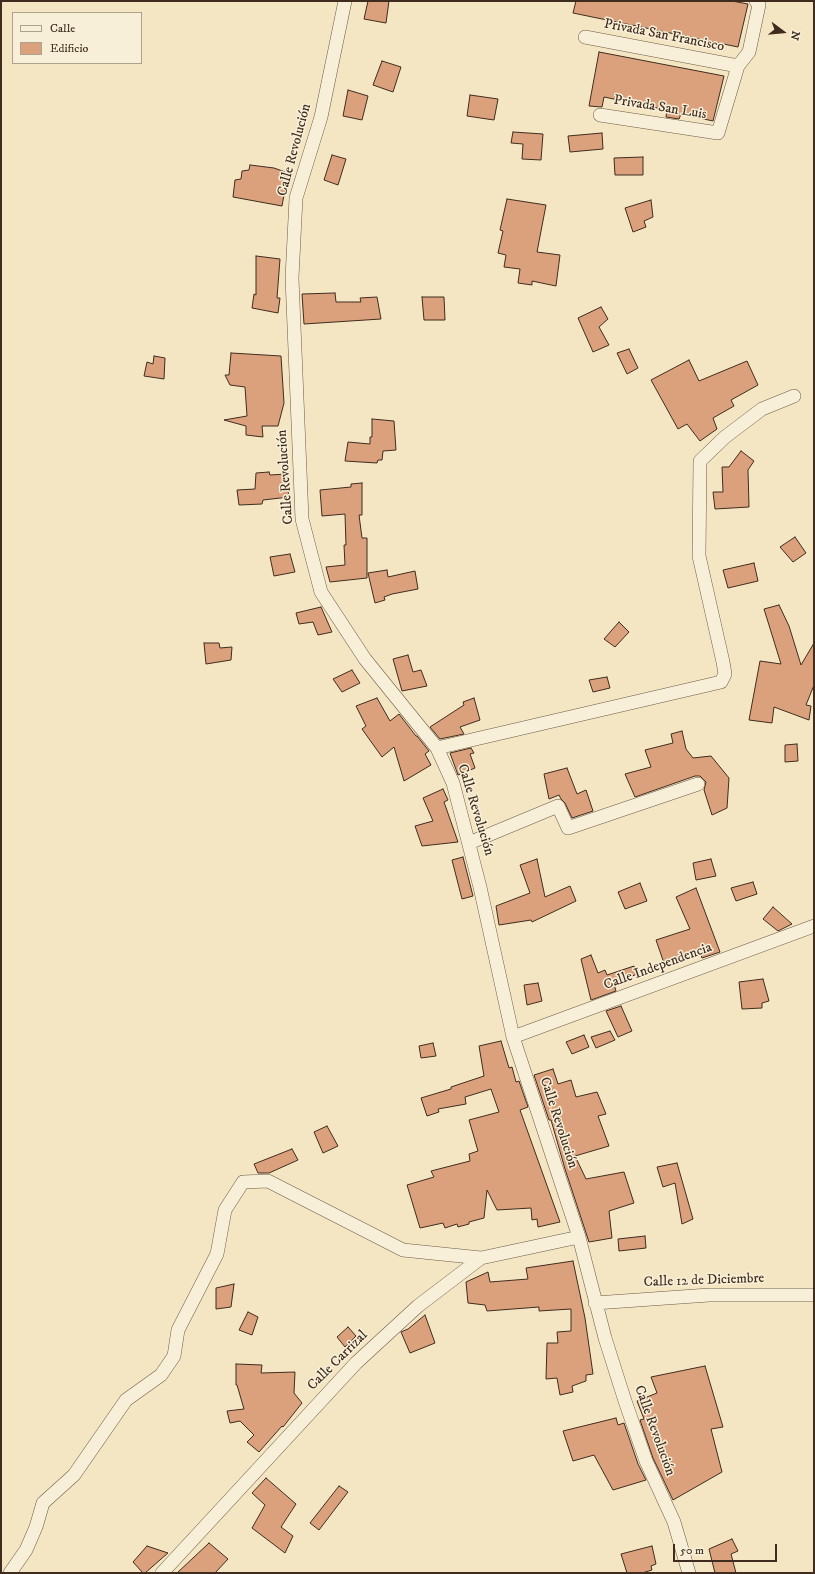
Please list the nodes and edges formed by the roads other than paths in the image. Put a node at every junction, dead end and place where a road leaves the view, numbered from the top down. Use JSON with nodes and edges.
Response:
{"nodes":[{"id":1,"x":344,"y":1,"type":"edge"},
{"id":2,"x":756,"y":1,"type":"edge"},
{"id":3,"x":585,"y":37,"type":"dead end"},
{"id":4,"x":738,"y":66,"type":"junction"},
{"id":5,"x":600,"y":115,"type":"dead end"},
{"id":6,"x":794,"y":396,"type":"dead end"},
{"id":7,"x":437,"y":748,"type":"junction"},
{"id":8,"x":698,"y":784,"type":"dead end"},
{"id":9,"x":469,"y":843,"type":"junction"},
{"id":10,"x":814,"y":926,"type":"edge"},
{"id":11,"x":513,"y":1037,"type":"junction"},
{"id":12,"x":579,"y":1237,"type":"junction"},
{"id":13,"x":481,"y":1258,"type":"junction"},
{"id":14,"x":814,"y":1295,"type":"edge"},
{"id":15,"x":595,"y":1303,"type":"junction"},
{"id":16,"x":10,"y":1573,"type":"edge"},
{"id":17,"x":162,"y":1573,"type":"edge"},
{"id":18,"x":689,"y":1573,"type":"edge"}],
"edges":[{"from":1,"to":7,"type":"street","name":"Calle Revolución"},
{"from":2,"to":4,"type":"street","name":"Privada San Luis"},
{"from":3,"to":4,"type":"street","name":"Privada San Francisco"},
{"from":4,"to":5,"type":"street","name":"Privada San Luis"},
{"from":6,"to":7,"type":"street"},
{"from":7,"to":9,"type":"street","name":"Calle Revolución"},
{"from":8,"to":9,"type":"street"},
{"from":9,"to":11,"type":"street","name":"Calle Revolución"},
{"from":10,"to":11,"type":"street","name":"Calle Independencia"},
{"from":11,"to":12,"type":"street","name":"Calle Revolución"},
{"from":12,"to":13,"type":"street","name":"Calle Carrizal"},
{"from":12,"to":15,"type":"street","name":"Calle Revolución"},
{"from":13,"to":16,"type":"street"},
{"from":13,"to":17,"type":"street","name":"Calle Carrizal"},
{"from":14,"to":15,"type":"street","name":"Calle 12 de Diciembre"},
{"from":15,"to":18,"type":"street","name":"Calle Revolución"}]}
